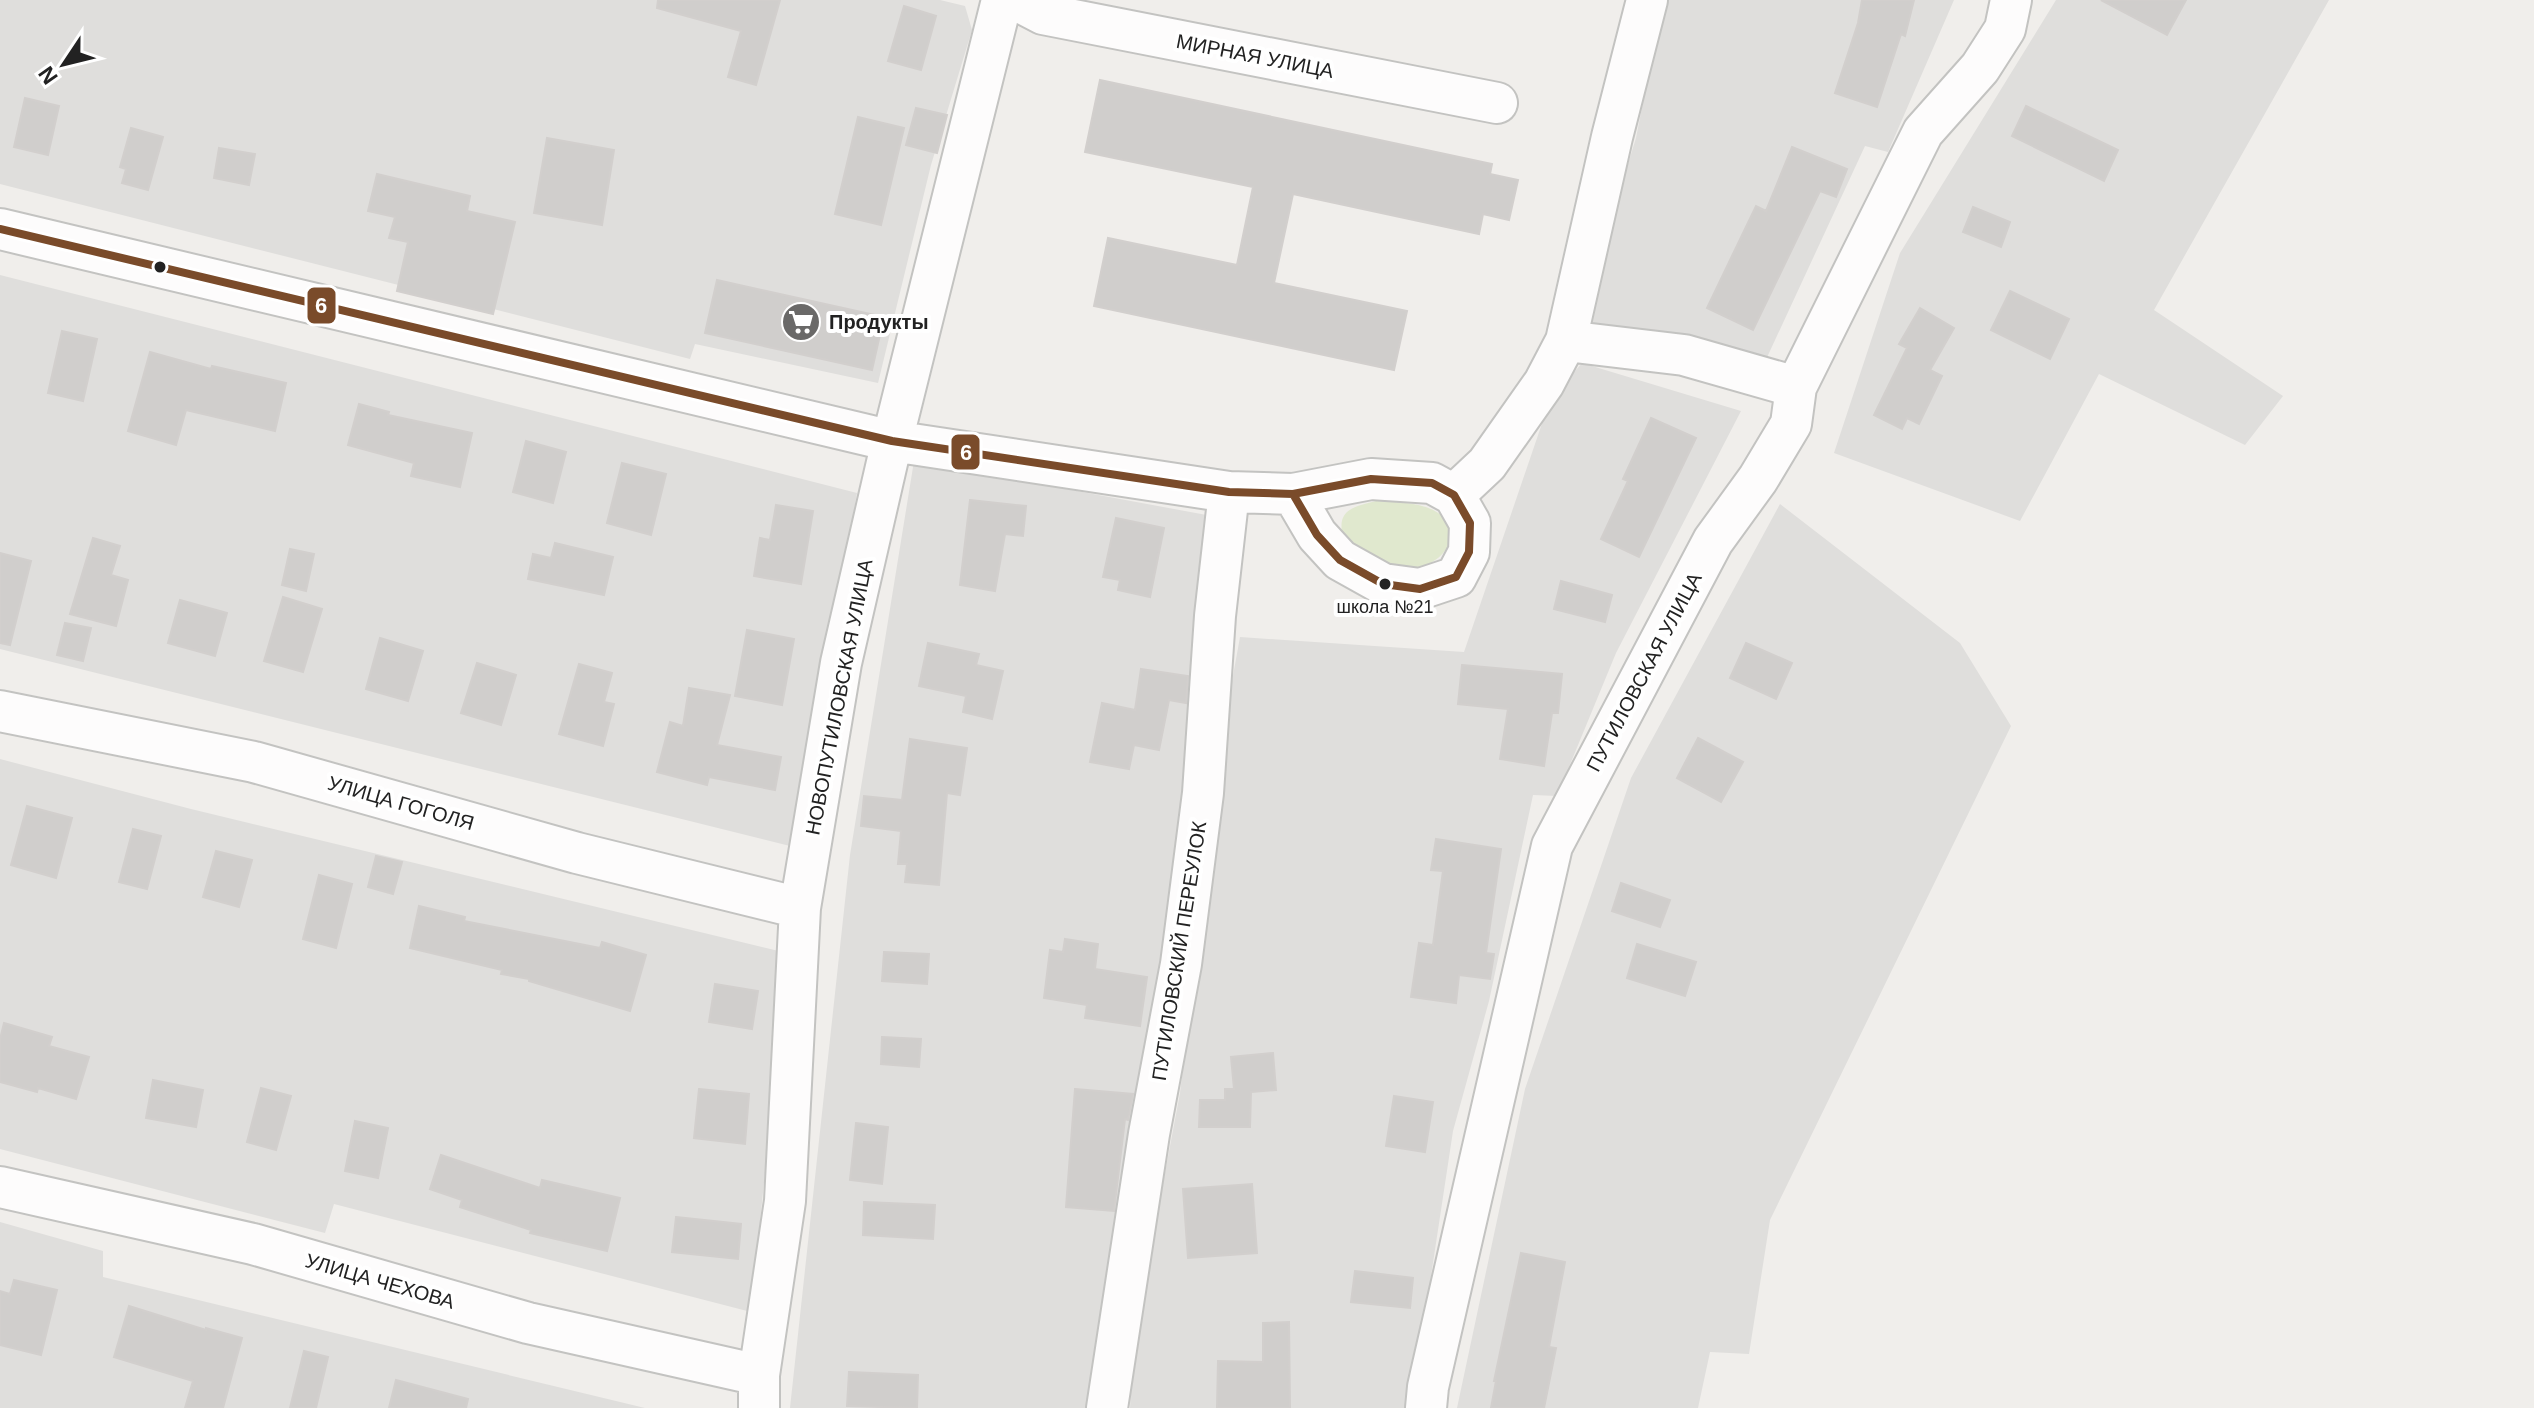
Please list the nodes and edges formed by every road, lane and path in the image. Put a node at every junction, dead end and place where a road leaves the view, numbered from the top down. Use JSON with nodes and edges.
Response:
{"nodes":[{"id":1,"x":1002,"y":0,"type":"edge"},
{"id":2,"x":1016,"y":0,"type":"edge"},
{"id":3,"x":1647,"y":0,"type":"edge"},
{"id":4,"x":2011,"y":0,"type":"edge"},
{"id":5,"x":1497,"y":103,"type":"dead end"},
{"id":6,"x":0,"y":229,"type":"edge"},
{"id":7,"x":1566,"y":341,"type":"junction"},
{"id":8,"x":1796,"y":387,"type":"junction"},
{"id":9,"x":892,"y":441,"type":"junction"},
{"id":10,"x":1229,"y":492,"type":"junction"},
{"id":11,"x":1293,"y":494,"type":"junction"},
{"id":12,"x":1454,"y":495,"type":"junction"},
{"id":13,"x":0,"y":711,"type":"edge"},
{"id":14,"x":800,"y":908,"type":"junction"},
{"id":15,"x":0,"y":1187,"type":"edge"},
{"id":16,"x":759,"y":1392,"type":"edge"},
{"id":17,"x":1107,"y":1408,"type":"edge"},
{"id":18,"x":1426,"y":1408,"type":"edge"}],
"edges":[{"from":1,"to":9,"type":"street","name":"НОВОПУТИЛОВСКАЯ УЛИЦА"},
{"from":2,"to":5,"type":"street","name":"МИРНАЯ УЛИЦА"},
{"from":3,"to":7,"type":"street"},
{"from":4,"to":8,"type":"street","name":"ПУТИЛОВСКАЯ УЛИЦА"},
{"from":6,"to":9,"type":"street"},
{"from":7,"to":8,"type":"street"},
{"from":7,"to":12,"type":"street"},
{"from":8,"to":18,"type":"street","name":"ПУТИЛОВСКАЯ УЛИЦА"},
{"from":9,"to":10,"type":"street"},
{"from":9,"to":14,"type":"street","name":"НОВОПУТИЛОВСКАЯ УЛИЦА"},
{"from":10,"to":11,"type":"street"},
{"from":10,"to":17,"type":"street","name":"ПУТИЛОВСКИЙ ПЕРЕУЛОК"},
{"from":11,"to":12,"type":"street"},
{"from":11,"to":12,"type":"street"},
{"from":13,"to":14,"type":"street","name":"УЛИЦА ГОГОЛЯ"},
{"from":14,"to":16,"type":"street","name":"НОВОПУТИЛОВСКАЯ УЛИЦА"},
{"from":15,"to":16,"type":"street","name":"УЛИЦА ЧЕХОВА"}]}
